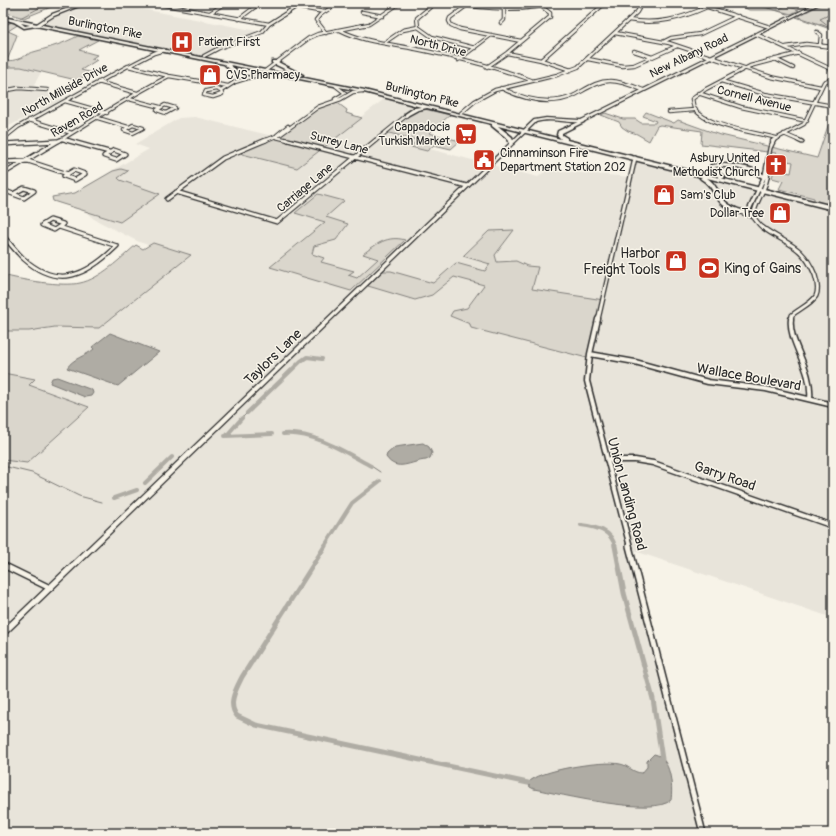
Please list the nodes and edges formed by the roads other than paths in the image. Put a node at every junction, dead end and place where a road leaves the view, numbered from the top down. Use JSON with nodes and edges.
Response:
{"nodes":[{"id":1,"x":85,"y":3,"type":"edge"},
{"id":2,"x":154,"y":3,"type":"edge"},
{"id":3,"x":225,"y":3,"type":"edge"},
{"id":4,"x":260,"y":3,"type":"edge"},
{"id":5,"x":302,"y":3,"type":"edge"},
{"id":6,"x":338,"y":3,"type":"edge"},
{"id":7,"x":390,"y":3,"type":"edge"},
{"id":8,"x":435,"y":3,"type":"edge"},
{"id":9,"x":450,"y":3,"type":"edge"},
{"id":10,"x":558,"y":3,"type":"edge"},
{"id":11,"x":605,"y":3,"type":"edge"},
{"id":12,"x":642,"y":3,"type":"edge"},
{"id":13,"x":695,"y":3,"type":"edge"},
{"id":14,"x":819,"y":3,"type":"edge"},
{"id":15,"x":399,"y":4,"type":"edge"},
{"id":16,"x":466,"y":6,"type":"junction"},
{"id":17,"x":296,"y":7,"type":"junction"},
{"id":18,"x":542,"y":7,"type":"junction"},
{"id":19,"x":707,"y":7,"type":"junction"},
{"id":20,"x":504,"y":10,"type":"junction"},
{"id":21,"x":324,"y":12,"type":"junction"},
{"id":22,"x":362,"y":12,"type":"dead end"},
{"id":23,"x":210,"y":13,"type":"junction"},
{"id":24,"x":3,"y":16,"type":"edge"},
{"id":25,"x":383,"y":16,"type":"junction"},
{"id":26,"x":738,"y":16,"type":"junction"},
{"id":27,"x":239,"y":19,"type":"junction"},
{"id":28,"x":628,"y":20,"type":"junction"},
{"id":29,"x":501,"y":23,"type":"dead end"},
{"id":30,"x":38,"y":24,"type":"junction"},
{"id":31,"x":269,"y":24,"type":"junction"},
{"id":32,"x":418,"y":27,"type":"junction"},
{"id":33,"x":770,"y":27,"type":"junction"},
{"id":34,"x":340,"y":30,"type":"junction"},
{"id":35,"x":817,"y":32,"type":"dead end"},
{"id":36,"x":326,"y":33,"type":"junction"},
{"id":37,"x":615,"y":33,"type":"junction"},
{"id":38,"x":756,"y":34,"type":"junction"},
{"id":39,"x":491,"y":35,"type":"junction"},
{"id":40,"x":521,"y":42,"type":"junction"},
{"id":41,"x":663,"y":42,"type":"junction"},
{"id":42,"x":384,"y":43,"type":"junction"},
{"id":43,"x":820,"y":45,"type":"junction"},
{"id":44,"x":677,"y":46,"type":"junction"},
{"id":45,"x":786,"y":47,"type":"junction"},
{"id":46,"x":833,"y":47,"type":"edge"},
{"id":47,"x":475,"y":48,"type":"junction"},
{"id":48,"x":154,"y":50,"type":"junction"},
{"id":49,"x":634,"y":51,"type":"dead end"},
{"id":50,"x":507,"y":53,"type":"junction"},
{"id":51,"x":799,"y":53,"type":"junction"},
{"id":52,"x":204,"y":56,"type":"junction"},
{"id":53,"x":652,"y":57,"type":"junction"},
{"id":54,"x":710,"y":57,"type":"junction"},
{"id":55,"x":588,"y":59,"type":"junction"},
{"id":56,"x":774,"y":59,"type":"junction"},
{"id":57,"x":458,"y":60,"type":"junction"},
{"id":58,"x":541,"y":60,"type":"junction"},
{"id":59,"x":218,"y":61,"type":"junction"},
{"id":60,"x":276,"y":62,"type":"junction"},
{"id":61,"x":128,"y":66,"type":"junction"},
{"id":62,"x":487,"y":67,"type":"junction"},
{"id":63,"x":793,"y":68,"type":"dead end"},
{"id":64,"x":744,"y":69,"type":"junction"},
{"id":65,"x":265,"y":70,"type":"junction"},
{"id":66,"x":571,"y":70,"type":"junction"},
{"id":67,"x":833,"y":70,"type":"edge"},
{"id":68,"x":169,"y":76,"type":"junction"},
{"id":69,"x":304,"y":76,"type":"junction"},
{"id":70,"x":245,"y":78,"type":"junction"},
{"id":71,"x":833,"y":78,"type":"edge"},
{"id":72,"x":531,"y":80,"type":"junction"},
{"id":73,"x":721,"y":81,"type":"junction"},
{"id":74,"x":98,"y":82,"type":"junction"},
{"id":75,"x":332,"y":84,"type":"junction"},
{"id":76,"x":227,"y":86,"type":"junction"},
{"id":77,"x":821,"y":87,"type":"junction"},
{"id":78,"x":501,"y":88,"type":"junction"},
{"id":79,"x":216,"y":89,"type":"junction"},
{"id":80,"x":47,"y":90,"type":"dead end"},
{"id":81,"x":642,"y":90,"type":"junction"},
{"id":82,"x":3,"y":91,"type":"edge"},
{"id":83,"x":221,"y":91,"type":"junction"},
{"id":84,"x":364,"y":91,"type":"junction"},
{"id":85,"x":137,"y":92,"type":"junction"},
{"id":86,"x":698,"y":93,"type":"junction"},
{"id":87,"x":129,"y":99,"type":"junction"},
{"id":88,"x":65,"y":101,"type":"junction"},
{"id":89,"x":407,"y":101,"type":"junction"},
{"id":90,"x":814,"y":103,"type":"junction"},
{"id":91,"x":427,"y":106,"type":"junction"},
{"id":92,"x":833,"y":106,"type":"edge"},
{"id":93,"x":160,"y":107,"type":"junction"},
{"id":94,"x":694,"y":110,"type":"junction"},
{"id":95,"x":669,"y":112,"type":"dead end"},
{"id":96,"x":107,"y":113,"type":"junction"},
{"id":97,"x":461,"y":113,"type":"junction"},
{"id":98,"x":407,"y":115,"type":"junction"},
{"id":99,"x":97,"y":118,"type":"junction"},
{"id":100,"x":29,"y":120,"type":"junction"},
{"id":101,"x":582,"y":121,"type":"junction"},
{"id":102,"x":807,"y":121,"type":"junction"},
{"id":103,"x":489,"y":122,"type":"junction"},
{"id":104,"x":568,"y":122,"type":"junction"},
{"id":105,"x":128,"y":127,"type":"junction"},
{"id":106,"x":566,"y":129,"type":"junction"},
{"id":107,"x":526,"y":130,"type":"junction"},
{"id":108,"x":72,"y":133,"type":"junction"},
{"id":109,"x":784,"y":134,"type":"junction"},
{"id":110,"x":506,"y":135,"type":"junction"},
{"id":111,"x":277,"y":136,"type":"junction"},
{"id":112,"x":517,"y":138,"type":"junction"},
{"id":113,"x":776,"y":138,"type":"junction"},
{"id":114,"x":3,"y":139,"type":"edge"},
{"id":115,"x":565,"y":139,"type":"junction"},
{"id":116,"x":60,"y":140,"type":"junction"},
{"id":117,"x":802,"y":142,"type":"dead end"},
{"id":118,"x":512,"y":143,"type":"junction"},
{"id":119,"x":3,"y":144,"type":"edge"},
{"id":120,"x":109,"y":152,"type":"junction"},
{"id":121,"x":356,"y":157,"type":"junction"},
{"id":122,"x":635,"y":158,"type":"junction"},
{"id":123,"x":25,"y":161,"type":"junction"},
{"id":124,"x":3,"y":162,"type":"edge"},
{"id":125,"x":768,"y":169,"type":"junction"},
{"id":126,"x":692,"y":173,"type":"junction"},
{"id":127,"x":3,"y":174,"type":"edge"},
{"id":128,"x":68,"y":174,"type":"junction"},
{"id":129,"x":764,"y":177,"type":"junction"},
{"id":130,"x":732,"y":181,"type":"junction"},
{"id":131,"x":467,"y":186,"type":"junction"},
{"id":132,"x":763,"y":189,"type":"junction"},
{"id":133,"x":3,"y":190,"type":"edge"},
{"id":134,"x":176,"y":192,"type":"junction"},
{"id":135,"x":13,"y":194,"type":"junction"},
{"id":136,"x":166,"y":199,"type":"dead end"},
{"id":137,"x":833,"y":207,"type":"edge"},
{"id":138,"x":752,"y":213,"type":"junction"},
{"id":139,"x":59,"y":227,"type":"junction"},
{"id":140,"x":3,"y":236,"type":"edge"},
{"id":141,"x":5,"y":241,"type":"edge"},
{"id":142,"x":590,"y":354,"type":"junction"},
{"id":143,"x":810,"y":399,"type":"junction"},
{"id":144,"x":833,"y":405,"type":"edge"},
{"id":145,"x":606,"y":460,"type":"junction"},
{"id":146,"x":833,"y":526,"type":"edge"},
{"id":147,"x":3,"y":565,"type":"edge"},
{"id":148,"x":50,"y":588,"type":"junction"},
{"id":149,"x":3,"y":633,"type":"edge"},
{"id":150,"x":703,"y":833,"type":"edge"}],
"edges":[{"from":1,"to":30,"type":"street"},
{"from":2,"to":23,"type":"street"},
{"from":3,"to":23,"type":"street"},
{"from":4,"to":27,"type":"street"},
{"from":5,"to":17,"type":"street"},
{"from":6,"to":21,"type":"street"},
{"from":7,"to":15,"type":"street"},
{"from":8,"to":32,"type":"street"},
{"from":9,"to":16,"type":"street"},
{"from":10,"to":18,"type":"street"},
{"from":11,"to":58,"type":"street"},
{"from":12,"to":28,"type":"street"},
{"from":13,"to":19,"type":"street"},
{"from":14,"to":33,"type":"street","name":"New Albany Road"},
{"from":15,"to":25,"type":"street"},
{"from":16,"to":20,"type":"street"},
{"from":16,"to":39,"type":"street"},
{"from":17,"to":21,"type":"street"},
{"from":17,"to":31,"type":"street"},
{"from":18,"to":20,"type":"street"},
{"from":18,"to":40,"type":"street"},
{"from":19,"to":26,"type":"street"},
{"from":19,"to":28,"type":"street"},
{"from":20,"to":29,"type":"street"},
{"from":21,"to":36,"type":"street"},
{"from":22,"to":25,"type":"street"},
{"from":23,"to":27,"type":"street"},
{"from":24,"to":30,"type":"highway"},
{"from":25,"to":34,"type":"street"},
{"from":26,"to":33,"type":"street"},
{"from":26,"to":41,"type":"street"},
{"from":27,"to":31,"type":"street"},
{"from":28,"to":37,"type":"street"},
{"from":30,"to":48,"type":"highway","name":"Burlington Pike"},
{"from":30,"to":52,"type":"highway","name":"Burlington Pike"},
{"from":31,"to":52,"type":"street"},
{"from":32,"to":42,"type":"street"},
{"from":32,"to":47,"type":"street"},
{"from":33,"to":38,"type":"street","name":"New Albany Road"},
{"from":34,"to":36,"type":"street"},
{"from":34,"to":42,"type":"street","name":"North Drive"},
{"from":35,"to":43,"type":"street"},
{"from":36,"to":60,"type":"street"},
{"from":37,"to":41,"type":"street"},
{"from":37,"to":55,"type":"street"},
{"from":38,"to":45,"type":"street"},
{"from":38,"to":54,"type":"street","name":"New Albany Road"},
{"from":39,"to":40,"type":"street"},
{"from":39,"to":47,"type":"street"},
{"from":40,"to":50,"type":"street"},
{"from":41,"to":44,"type":"street"},
{"from":42,"to":57,"type":"street","name":"North Drive"},
{"from":43,"to":45,"type":"street"},
{"from":43,"to":46,"type":"street"},
{"from":44,"to":53,"type":"street"},
{"from":44,"to":54,"type":"street"},
{"from":45,"to":51,"type":"street"},
{"from":47,"to":57,"type":"street"},
{"from":48,"to":59,"type":"highway","name":"Burlington Pike"},
{"from":48,"to":61,"type":"street","name":"North Millside Drive"},
{"from":49,"to":53,"type":"street"},
{"from":50,"to":58,"type":"street"},
{"from":50,"to":62,"type":"street"},
{"from":51,"to":56,"type":"street"},
{"from":51,"to":67,"type":"street"},
{"from":52,"to":65,"type":"highway","name":"Burlington Pike"},
{"from":53,"to":55,"type":"street"},
{"from":54,"to":64,"type":"street"},
{"from":54,"to":81,"type":"street","name":"New Albany Road"},
{"from":55,"to":66,"type":"street"},
{"from":56,"to":63,"type":"street"},
{"from":56,"to":64,"type":"street"},
{"from":57,"to":62,"type":"street","name":"North Drive"},
{"from":58,"to":66,"type":"street"},
{"from":59,"to":65,"type":"highway","name":"Burlington Pike"},
{"from":59,"to":70,"type":"highway"},
{"from":60,"to":65,"type":"street"},
{"from":60,"to":69,"type":"highway"},
{"from":61,"to":68,"type":"street"},
{"from":61,"to":74,"type":"street","name":"North Millside Drive"},
{"from":62,"to":72,"type":"street","name":"North Drive"},
{"from":64,"to":73,"type":"street"},
{"from":64,"to":77,"type":"street"},
{"from":65,"to":69,"type":"highway","name":"Burlington Pike"},
{"from":65,"to":70,"type":"street"},
{"from":65,"to":75,"type":"highway","name":"Burlington Pike"},
{"from":66,"to":72,"type":"street"},
{"from":68,"to":76,"type":"street"},
{"from":68,"to":85,"type":"street","name":"Raven Road"},
{"from":69,"to":97,"type":"highway","name":"Burlington Pike"},
{"from":70,"to":76,"type":"street"},
{"from":71,"to":77,"type":"street"},
{"from":72,"to":78,"type":"street"},
{"from":73,"to":86,"type":"street"},
{"from":73,"to":90,"type":"street"},
{"from":74,"to":85,"type":"street"},
{"from":74,"to":88,"type":"street","name":"North Millside Drive"},
{"from":75,"to":84,"type":"highway","name":"Burlington Pike"},
{"from":75,"to":111,"type":"street"},
{"from":76,"to":79,"type":"street"},
{"from":76,"to":83,"type":"street"},
{"from":77,"to":90,"type":"street"},
{"from":78,"to":81,"type":"street"},
{"from":78,"to":97,"type":"street"},
{"from":79,"to":83,"type":"street"},
{"from":79,"to":83,"type":"street"},
{"from":80,"to":82,"type":"street"},
{"from":81,"to":101,"type":"street","name":"New Albany Road"},
{"from":84,"to":89,"type":"highway","name":"Burlington Pike"},
{"from":84,"to":111,"type":"street"},
{"from":85,"to":87,"type":"street","name":"Raven Road"},
{"from":86,"to":94,"type":"street"},
{"from":86,"to":102,"type":"street","name":"Cornell Avenue"},
{"from":87,"to":93,"type":"street"},
{"from":87,"to":96,"type":"street","name":"Raven Road"},
{"from":88,"to":96,"type":"street"},
{"from":88,"to":100,"type":"street","name":"North Millside Drive"},
{"from":89,"to":91,"type":"highway","name":"Burlington Pike"},
{"from":89,"to":98,"type":"highway"},
{"from":90,"to":92,"type":"street"},
{"from":90,"to":102,"type":"street"},
{"from":91,"to":98,"type":"highway"},
{"from":91,"to":103,"type":"highway","name":"Burlington Pike"},
{"from":93,"to":93,"type":"street"},
{"from":94,"to":95,"type":"street"},
{"from":94,"to":113,"type":"street"},
{"from":96,"to":99,"type":"street","name":"Raven Road"},
{"from":97,"to":107,"type":"highway","name":"Burlington Pike"},
{"from":98,"to":121,"type":"street","name":"Carriage Lane"},
{"from":99,"to":105,"type":"street"},
{"from":99,"to":108,"type":"street","name":"Raven Road"},
{"from":100,"to":108,"type":"street"},
{"from":100,"to":114,"type":"street","name":"North Millside Drive"},
{"from":101,"to":104,"type":"street","name":"New Albany Road"},
{"from":101,"to":106,"type":"highway"},
{"from":102,"to":109,"type":"street"},
{"from":103,"to":107,"type":"highway","name":"Burlington Pike"},
{"from":103,"to":110,"type":"highway"},
{"from":104,"to":106,"type":"highway"},
{"from":104,"to":107,"type":"street","name":"Taylors Lane"},
{"from":105,"to":105,"type":"street"},
{"from":106,"to":115,"type":"highway"},
{"from":107,"to":112,"type":"street","name":"Taylors Lane"},
{"from":107,"to":115,"type":"highway","name":"Burlington Pike"},
{"from":107,"to":122,"type":"highway","name":"Burlington Pike"},
{"from":108,"to":116,"type":"street","name":"Raven Road"},
{"from":109,"to":113,"type":"street"},
{"from":109,"to":117,"type":"street"},
{"from":110,"to":112,"type":"highway"},
{"from":110,"to":118,"type":"highway"},
{"from":111,"to":121,"type":"street","name":"Surrey Lane"},
{"from":111,"to":134,"type":"street"},
{"from":112,"to":118,"type":"street","name":"Taylors Lane"},
{"from":113,"to":125,"type":"street"},
{"from":115,"to":130,"type":"highway","name":"Burlington Pike"},
{"from":116,"to":119,"type":"street"},
{"from":116,"to":120,"type":"street"},
{"from":116,"to":123,"type":"street","name":"Raven Road"},
{"from":118,"to":131,"type":"street","name":"Taylors Lane"},
{"from":120,"to":120,"type":"street"},
{"from":121,"to":131,"type":"street","name":"Surrey Lane"},
{"from":121,"to":134,"type":"street","name":"Carriage Lane"},
{"from":122,"to":126,"type":"highway","name":"Burlington Pike"},
{"from":122,"to":142,"type":"street","name":"Union Landing Road"},
{"from":123,"to":124,"type":"street"},
{"from":123,"to":127,"type":"street","name":"Raven Road"},
{"from":123,"to":128,"type":"street"},
{"from":125,"to":129,"type":"street"},
{"from":125,"to":132,"type":"street"},
{"from":126,"to":132,"type":"highway","name":"Burlington Pike"},
{"from":126,"to":138,"type":"highway"},
{"from":128,"to":128,"type":"street"},
{"from":129,"to":130,"type":"highway"},
{"from":129,"to":132,"type":"street"},
{"from":130,"to":132,"type":"highway","name":"Burlington Pike"},
{"from":131,"to":148,"type":"street","name":"Taylors Lane"},
{"from":132,"to":137,"type":"highway","name":"Burlington Pike"},
{"from":132,"to":138,"type":"street"},
{"from":133,"to":135,"type":"street"},
{"from":134,"to":136,"type":"street"},
{"from":135,"to":135,"type":"street"},
{"from":138,"to":143,"type":"street"},
{"from":139,"to":139,"type":"street"},
{"from":139,"to":141,"type":"street"},
{"from":140,"to":141,"type":"street"},
{"from":142,"to":143,"type":"street","name":"Wallace Boulevard"},
{"from":142,"to":145,"type":"street","name":"Union Landing Road"},
{"from":143,"to":144,"type":"street","name":"Wallace Boulevard"},
{"from":145,"to":146,"type":"street","name":"Garry Road"},
{"from":145,"to":150,"type":"street","name":"Union Landing Road"},
{"from":147,"to":148,"type":"street"},
{"from":148,"to":149,"type":"street","name":"Taylors Lane"}]}
